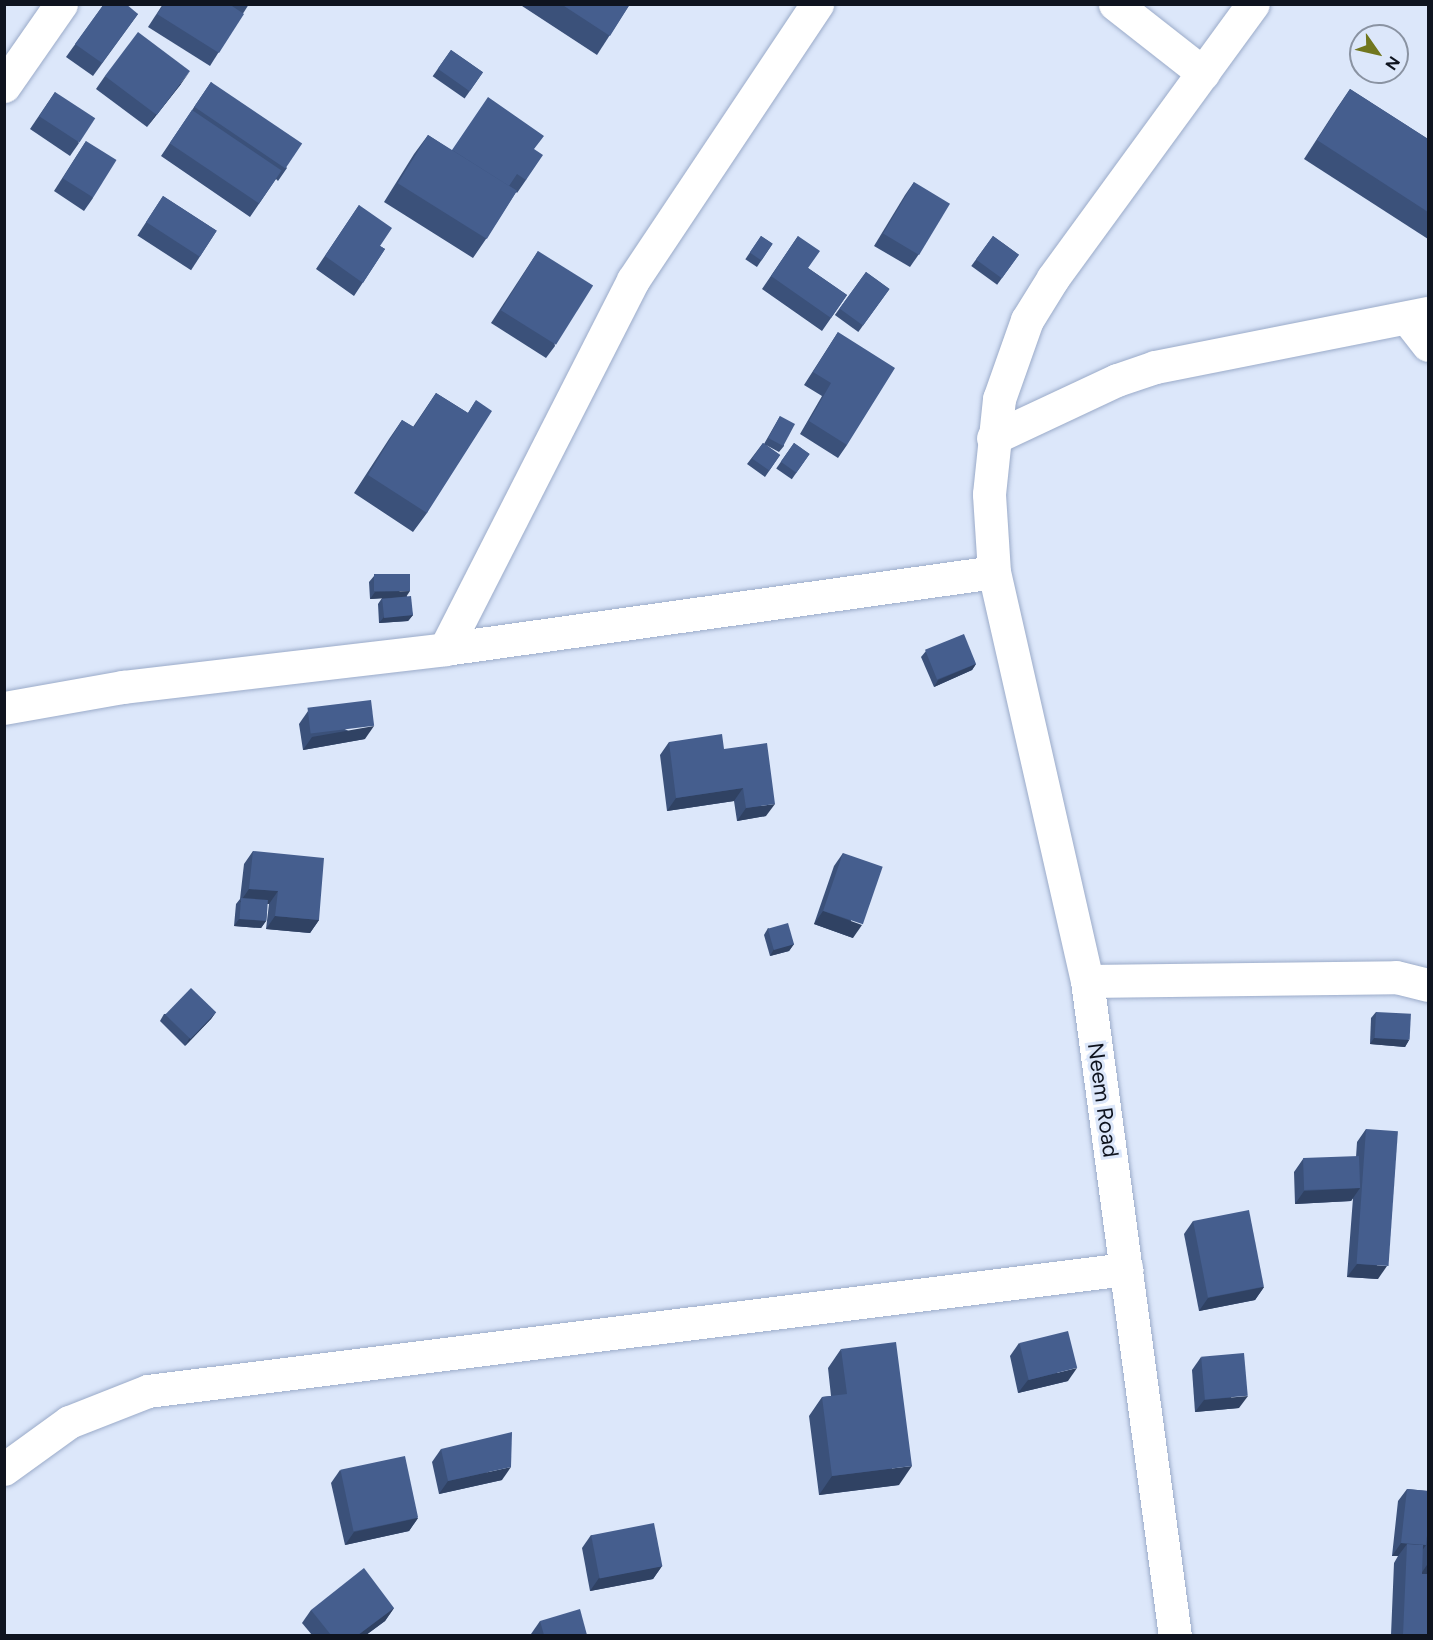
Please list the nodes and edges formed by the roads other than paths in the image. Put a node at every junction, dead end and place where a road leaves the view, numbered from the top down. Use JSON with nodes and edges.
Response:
{"nodes":[{"id":1,"x":61,"y":4,"type":"edge"},
{"id":2,"x":817,"y":4,"type":"edge"},
{"id":3,"x":1115,"y":4,"type":"edge"},
{"id":4,"x":1253,"y":4,"type":"edge"},
{"id":5,"x":1203,"y":73,"type":"junction"},
{"id":6,"x":4,"y":86,"type":"edge"},
{"id":7,"x":1418,"y":316,"type":"edge"},
{"id":8,"x":1428,"y":345,"type":"edge"},
{"id":9,"x":993,"y":438,"type":"junction"},
{"id":10,"x":994,"y":572,"type":"junction"},
{"id":11,"x":445,"y":649,"type":"junction"},
{"id":12,"x":4,"y":708,"type":"edge"},
{"id":13,"x":1087,"y":981,"type":"junction"},
{"id":14,"x":1428,"y":985,"type":"edge"},
{"id":15,"x":1126,"y":1269,"type":"junction"},
{"id":16,"x":4,"y":1469,"type":"edge"},
{"id":17,"x":1175,"y":1635,"type":"edge"}],
"edges":[{"from":1,"to":6,"type":"street"},
{"from":2,"to":11,"type":"street"},
{"from":3,"to":5,"type":"street"},
{"from":4,"to":5,"type":"street","name":"Neem Road"},
{"from":5,"to":9,"type":"street","name":"Neem Road"},
{"from":7,"to":8,"type":"street"},
{"from":7,"to":9,"type":"street"},
{"from":9,"to":10,"type":"street","name":"Neem Road"},
{"from":10,"to":11,"type":"street"},
{"from":10,"to":13,"type":"street","name":"Neem Road"},
{"from":11,"to":12,"type":"street"},
{"from":13,"to":14,"type":"street"},
{"from":13,"to":15,"type":"street","name":"Neem Road"},
{"from":15,"to":16,"type":"street"},
{"from":15,"to":17,"type":"street","name":"Neem Road"}]}
